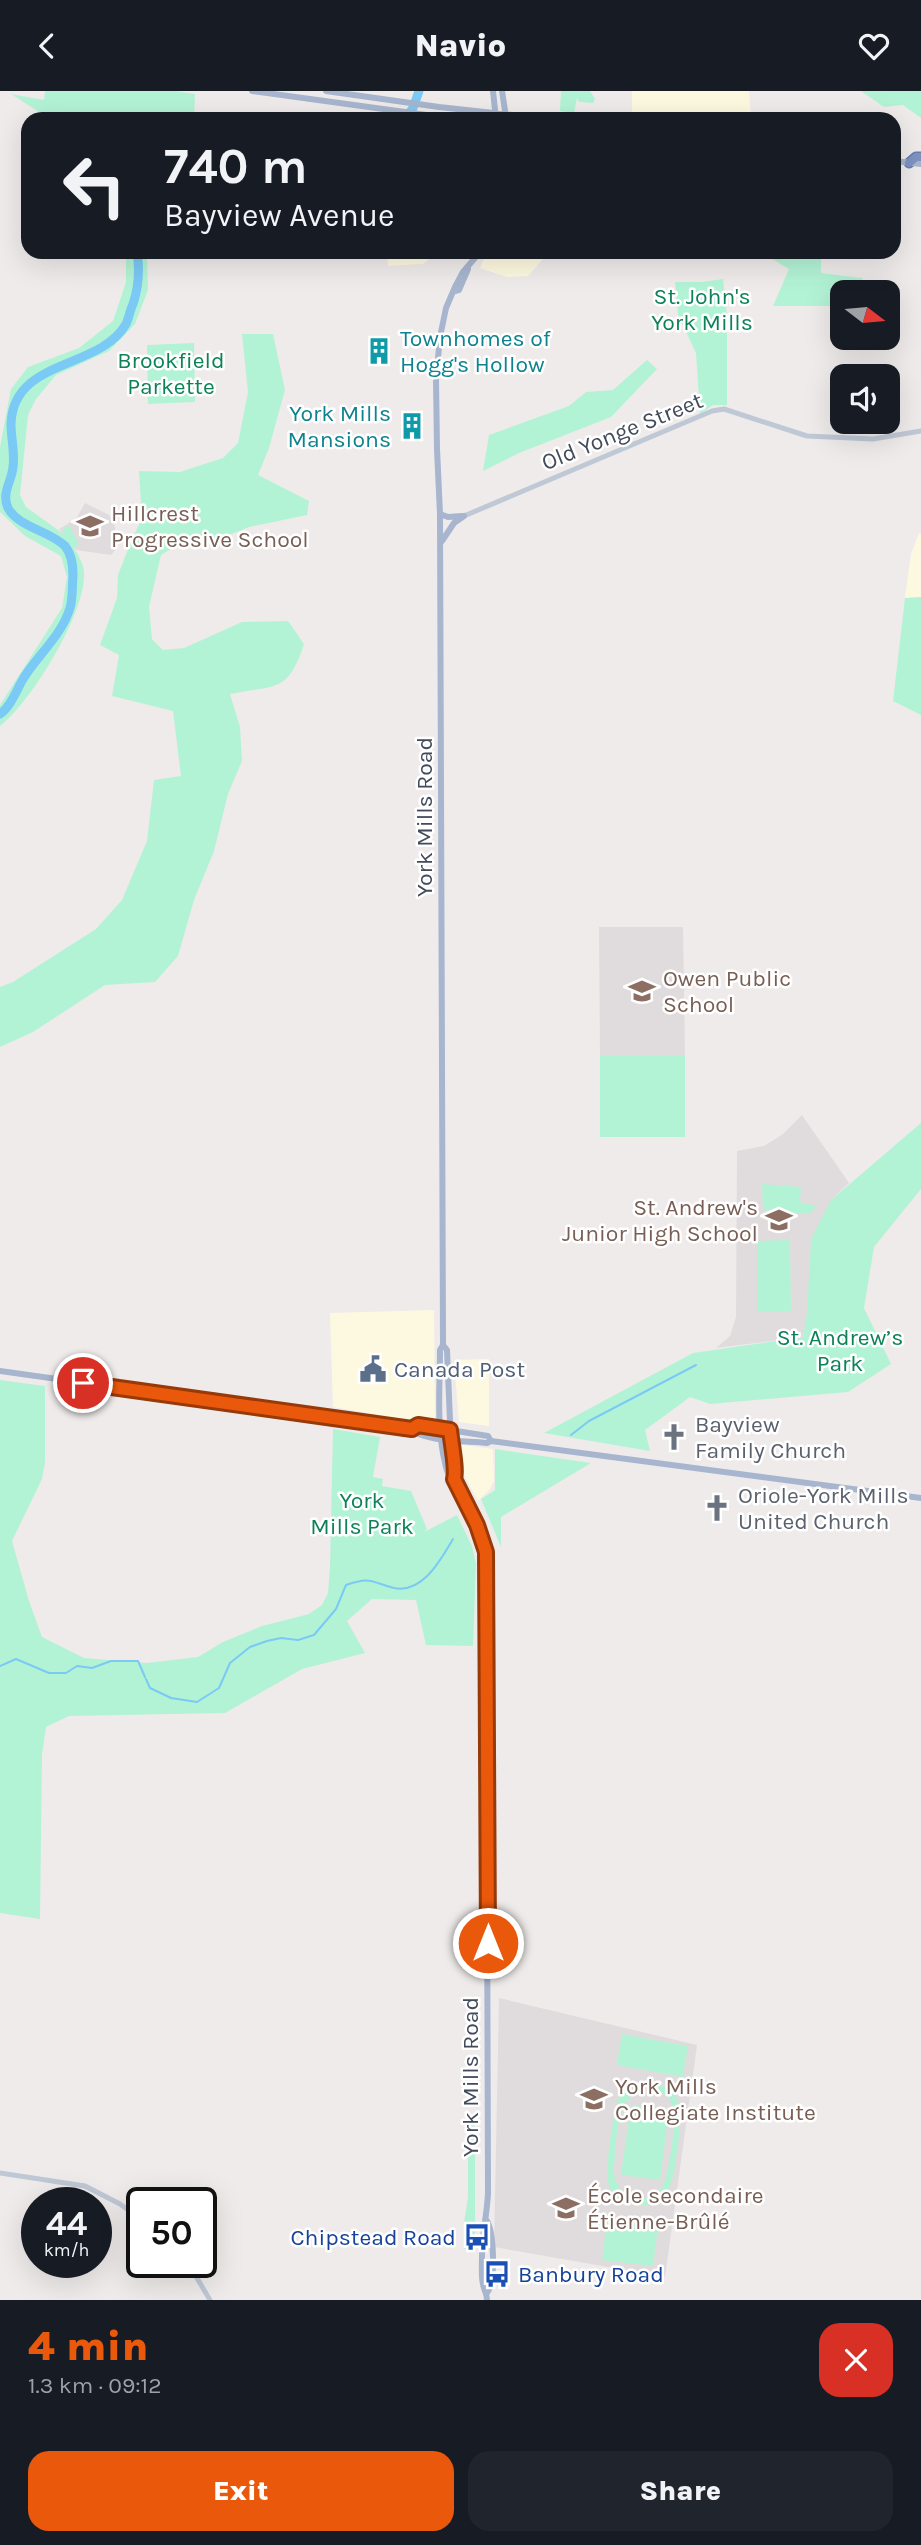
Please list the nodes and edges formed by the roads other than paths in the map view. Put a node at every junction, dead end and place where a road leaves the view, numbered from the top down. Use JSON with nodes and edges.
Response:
{"nodes":[{"id":1,"x":252,"y":91,"type":"edge"},
{"id":2,"x":326,"y":91,"type":"edge"},
{"id":3,"x":493,"y":91,"type":"edge"},
{"id":4,"x":502,"y":91,"type":"edge"},
{"id":5,"x":409,"y":112,"type":"edge"},
{"id":6,"x":470,"y":112,"type":"edge"},
{"id":7,"x":496,"y":112,"type":"edge"},
{"id":8,"x":505,"y":112,"type":"edge"},
{"id":9,"x":921,"y":157,"type":"edge"},
{"id":10,"x":901,"y":162,"type":"edge"},
{"id":11,"x":909,"y":163,"type":"junction"},
{"id":12,"x":921,"y":164,"type":"edge"},
{"id":13,"x":474,"y":259,"type":"edge"},
{"id":14,"x":921,"y":431,"type":"edge"},
{"id":15,"x":440,"y":515,"type":"junction"},
{"id":16,"x":464,"y":516,"type":"junction"},
{"id":17,"x":441,"y":543,"type":"junction"},
{"id":18,"x":443,"y":1345,"type":"junction"},
{"id":19,"x":0,"y":1371,"type":"edge"},
{"id":20,"x":412,"y":1429,"type":"junction"},
{"id":21,"x":440,"y":1429,"type":"junction"},
{"id":22,"x":450,"y":1430,"type":"junction"},
{"id":23,"x":440,"y":1438,"type":"junction"},
{"id":24,"x":451,"y":1439,"type":"junction"},
{"id":25,"x":491,"y":1441,"type":"junction"},
{"id":26,"x":454,"y":1479,"type":"junction"},
{"id":27,"x":921,"y":1498,"type":"edge"},
{"id":28,"x":0,"y":2173,"type":"edge"},
{"id":29,"x":126,"y":2208,"type":"edge"},
{"id":30,"x":197,"y":2278,"type":"edge"},
{"id":31,"x":487,"y":2296,"type":"edge"},
{"id":32,"x":210,"y":2300,"type":"edge"}],
"edges":[{"from":1,"to":5,"type":"main road"},
{"from":2,"to":6,"type":"main road"},
{"from":3,"to":7,"type":"main road"},
{"from":4,"to":8,"type":"main road"},
{"from":9,"to":11,"type":"highway"},
{"from":10,"to":11,"type":"main road"},
{"from":11,"to":12,"type":"main road"},
{"from":13,"to":15,"type":"main road","name":"York Mills Road"},
{"from":14,"to":16,"type":"street","name":"Old Yonge Street"},
{"from":15,"to":16,"type":"main road"},
{"from":15,"to":17,"type":"main road","name":"York Mills Road"},
{"from":16,"to":17,"type":"main road"},
{"from":17,"to":18,"type":"main road","name":"York Mills Road"},
{"from":18,"to":21,"type":"main road","name":"York Mills Road"},
{"from":18,"to":22,"type":"main road","name":"York Mills Road"},
{"from":19,"to":20,"type":"main road"},
{"from":20,"to":21,"type":"main road"},
{"from":20,"to":23,"type":"main road"},
{"from":21,"to":22,"type":"main road"},
{"from":21,"to":23,"type":"main road","name":"York Mills Road"},
{"from":22,"to":24,"type":"main road","name":"York Mills Road"},
{"from":22,"to":25,"type":"main road"},
{"from":23,"to":24,"type":"main road"},
{"from":23,"to":26,"type":"main road","name":"York Mills Road"},
{"from":24,"to":25,"type":"main road"},
{"from":24,"to":26,"type":"main road","name":"York Mills Road"},
{"from":25,"to":27,"type":"main road"},
{"from":26,"to":31,"type":"main road","name":"York Mills Road"},
{"from":28,"to":29,"type":"street"},
{"from":30,"to":32,"type":"street"}]}
